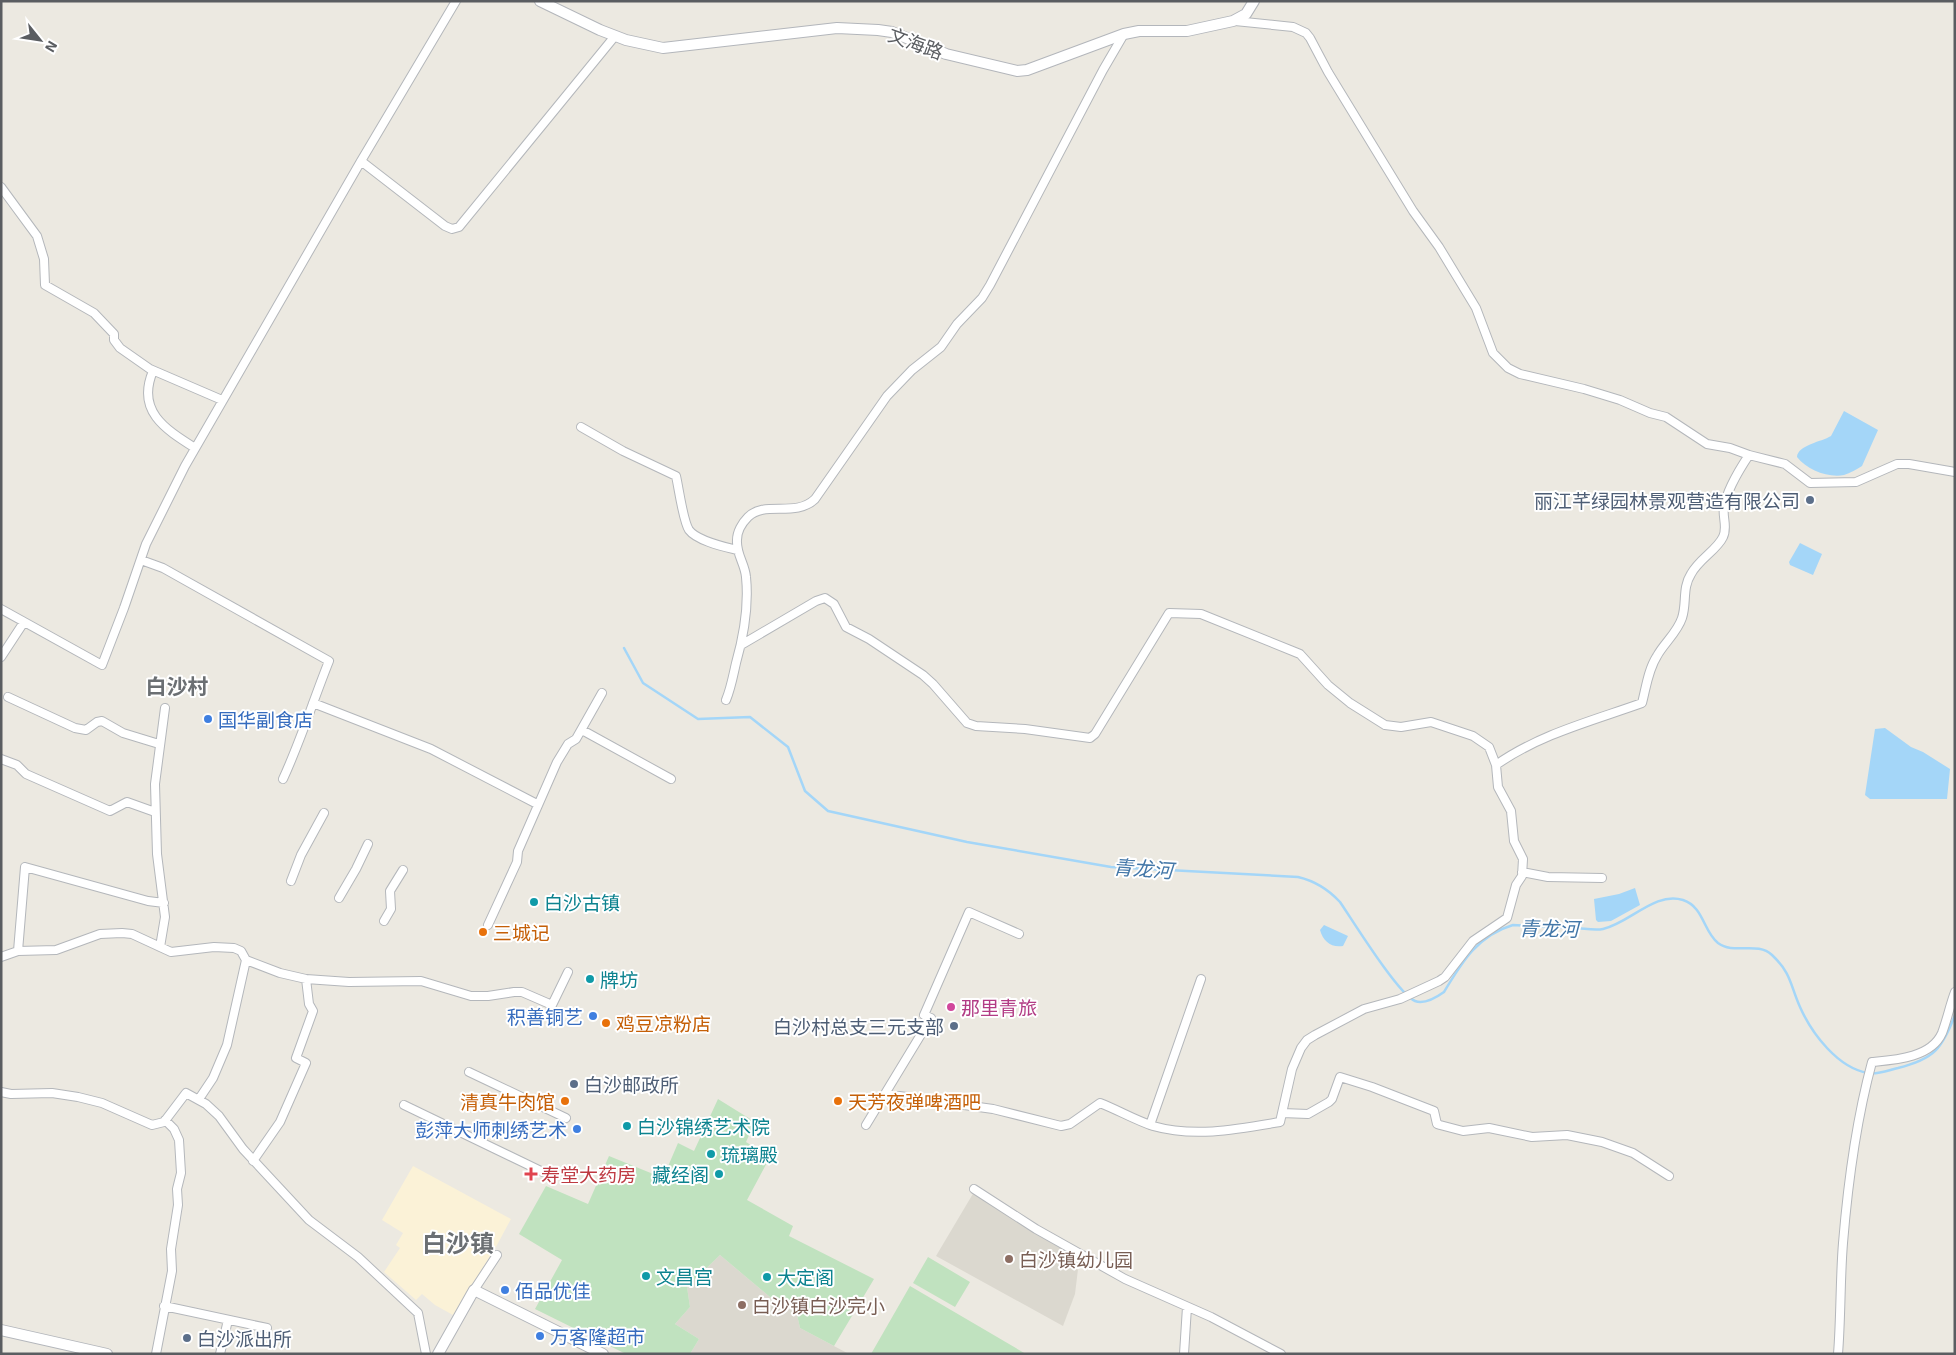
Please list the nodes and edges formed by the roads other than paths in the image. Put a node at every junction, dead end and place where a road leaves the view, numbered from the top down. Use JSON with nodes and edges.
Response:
{"nodes":[{"id":1,"x":456,"y":1,"type":"edge"},
{"id":2,"x":540,"y":1,"type":"edge"},
{"id":3,"x":1254,"y":1,"type":"edge"},
{"id":4,"x":1233,"y":21,"type":"junction"},
{"id":5,"x":1124,"y":34,"type":"junction"},
{"id":6,"x":615,"y":36,"type":"junction"},
{"id":7,"x":361,"y":161,"type":"junction"},
{"id":8,"x":1,"y":187,"type":"edge"},
{"id":9,"x":153,"y":371,"type":"junction"},
{"id":10,"x":222,"y":400,"type":"junction"},
{"id":11,"x":581,"y":427,"type":"dead end"},
{"id":12,"x":194,"y":449,"type":"junction"},
{"id":13,"x":1749,"y":455,"type":"junction"},
{"id":14,"x":1955,"y":472,"type":"edge"},
{"id":15,"x":737,"y":550,"type":"junction"},
{"id":16,"x":141,"y":560,"type":"junction"},
{"id":17,"x":1,"y":609,"type":"edge"},
{"id":18,"x":24,"y":622,"type":"junction"},
{"id":19,"x":742,"y":645,"type":"junction"},
{"id":20,"x":1,"y":657,"type":"edge"},
{"id":21,"x":602,"y":693,"type":"dead end"},
{"id":22,"x":8,"y":697,"type":"dead end"},
{"id":23,"x":726,"y":700,"type":"dead end"},
{"id":24,"x":313,"y":703,"type":"junction"},
{"id":25,"x":165,"y":708,"type":"dead end"},
{"id":26,"x":582,"y":730,"type":"junction"},
{"id":27,"x":159,"y":744,"type":"junction"},
{"id":28,"x":1,"y":759,"type":"edge"},
{"id":29,"x":1496,"y":765,"type":"junction"},
{"id":30,"x":283,"y":779,"type":"dead end"},
{"id":31,"x":671,"y":779,"type":"dead end"},
{"id":32,"x":538,"y":804,"type":"junction"},
{"id":33,"x":155,"y":812,"type":"junction"},
{"id":34,"x":324,"y":814,"type":"dead end"},
{"id":35,"x":368,"y":844,"type":"dead end"},
{"id":36,"x":403,"y":870,"type":"dead end"},
{"id":37,"x":1522,"y":872,"type":"junction"},
{"id":38,"x":1602,"y":878,"type":"dead end"},
{"id":39,"x":291,"y":881,"type":"dead end"},
{"id":40,"x":339,"y":898,"type":"dead end"},
{"id":41,"x":164,"y":903,"type":"junction"},
{"id":42,"x":384,"y":920,"type":"dead end"},
{"id":43,"x":488,"y":925,"type":"dead end"},
{"id":44,"x":1019,"y":934,"type":"dead end"},
{"id":45,"x":160,"y":947,"type":"junction"},
{"id":46,"x":18,"y":951,"type":"junction"},
{"id":47,"x":1,"y":958,"type":"edge"},
{"id":48,"x":246,"y":960,"type":"junction"},
{"id":49,"x":568,"y":972,"type":"dead end"},
{"id":50,"x":306,"y":979,"type":"junction"},
{"id":51,"x":1201,"y":979,"type":"dead end"},
{"id":52,"x":1955,"y":992,"type":"edge"},
{"id":53,"x":469,"y":1072,"type":"dead end"},
{"id":54,"x":1,"y":1092,"type":"edge"},
{"id":55,"x":885,"y":1094,"type":"junction"},
{"id":56,"x":199,"y":1099,"type":"junction"},
{"id":57,"x":404,"y":1105,"type":"dead end"},
{"id":58,"x":1282,"y":1113,"type":"junction"},
{"id":59,"x":566,"y":1118,"type":"dead end"},
{"id":60,"x":165,"y":1120,"type":"junction"},
{"id":61,"x":1150,"y":1124,"type":"junction"},
{"id":62,"x":866,"y":1125,"type":"dead end"},
{"id":63,"x":253,"y":1160,"type":"junction"},
{"id":64,"x":543,"y":1172,"type":"dead end"},
{"id":65,"x":1669,"y":1176,"type":"dead end"},
{"id":66,"x":974,"y":1189,"type":"dead end"},
{"id":67,"x":497,"y":1255,"type":"dead end"},
{"id":68,"x":474,"y":1290,"type":"junction"},
{"id":69,"x":164,"y":1306,"type":"junction"},
{"id":70,"x":1188,"y":1307,"type":"junction"},
{"id":71,"x":228,"y":1320,"type":"junction"},
{"id":72,"x":267,"y":1328,"type":"dead end"},
{"id":73,"x":1,"y":1330,"type":"edge"},
{"id":74,"x":439,"y":1353,"type":"edge"},
{"id":75,"x":107,"y":1354,"type":"edge"},
{"id":76,"x":156,"y":1354,"type":"edge"},
{"id":77,"x":220,"y":1354,"type":"edge"},
{"id":78,"x":426,"y":1354,"type":"edge"},
{"id":79,"x":603,"y":1354,"type":"edge"},
{"id":80,"x":1184,"y":1354,"type":"edge"},
{"id":81,"x":1281,"y":1354,"type":"edge"},
{"id":82,"x":1838,"y":1354,"type":"edge"}],
"edges":[{"from":1,"to":7,"type":"street"},
{"from":2,"to":6,"type":"street","name":"文海路"},
{"from":3,"to":4,"type":"street","name":"文海路"},
{"from":4,"to":5,"type":"street","name":"文海路"},
{"from":4,"to":13,"type":"street"},
{"from":5,"to":6,"type":"street","name":"文海路"},
{"from":5,"to":15,"type":"street"},
{"from":6,"to":7,"type":"street"},
{"from":7,"to":10,"type":"street"},
{"from":8,"to":9,"type":"street"},
{"from":9,"to":10,"type":"street"},
{"from":9,"to":12,"type":"street"},
{"from":10,"to":12,"type":"street"},
{"from":11,"to":15,"type":"street"},
{"from":12,"to":16,"type":"street"},
{"from":13,"to":14,"type":"street"},
{"from":13,"to":29,"type":"street"},
{"from":15,"to":19,"type":"street"},
{"from":16,"to":18,"type":"street"},
{"from":16,"to":24,"type":"street"},
{"from":17,"to":18,"type":"street"},
{"from":18,"to":20,"type":"street"},
{"from":19,"to":23,"type":"street"},
{"from":19,"to":29,"type":"street"},
{"from":21,"to":26,"type":"street"},
{"from":22,"to":27,"type":"street"},
{"from":24,"to":30,"type":"street"},
{"from":24,"to":32,"type":"street"},
{"from":25,"to":27,"type":"street"},
{"from":26,"to":31,"type":"street"},
{"from":26,"to":32,"type":"street"},
{"from":27,"to":33,"type":"street"},
{"from":28,"to":33,"type":"street"},
{"from":29,"to":37,"type":"street"},
{"from":32,"to":43,"type":"street"},
{"from":33,"to":41,"type":"street"},
{"from":34,"to":39,"type":"street"},
{"from":35,"to":40,"type":"street"},
{"from":36,"to":42,"type":"street"},
{"from":37,"to":38,"type":"street"},
{"from":37,"to":58,"type":"street"},
{"from":41,"to":45,"type":"street"},
{"from":41,"to":46,"type":"street"},
{"from":44,"to":55,"type":"street"},
{"from":45,"to":46,"type":"street"},
{"from":45,"to":48,"type":"street"},
{"from":46,"to":47,"type":"street"},
{"from":48,"to":50,"type":"street"},
{"from":48,"to":56,"type":"street"},
{"from":49,"to":50,"type":"street"},
{"from":50,"to":63,"type":"street"},
{"from":51,"to":61,"type":"street"},
{"from":52,"to":82,"type":"street"},
{"from":53,"to":59,"type":"street"},
{"from":54,"to":60,"type":"street"},
{"from":55,"to":61,"type":"street"},
{"from":55,"to":62,"type":"street"},
{"from":56,"to":60,"type":"street"},
{"from":56,"to":63,"type":"street"},
{"from":57,"to":64,"type":"street"},
{"from":58,"to":61,"type":"street"},
{"from":58,"to":65,"type":"street"},
{"from":60,"to":69,"type":"street"},
{"from":63,"to":78,"type":"street"},
{"from":66,"to":70,"type":"street"},
{"from":67,"to":68,"type":"street"},
{"from":68,"to":74,"type":"street"},
{"from":68,"to":79,"type":"street"},
{"from":69,"to":71,"type":"street"},
{"from":69,"to":76,"type":"street"},
{"from":70,"to":80,"type":"street"},
{"from":70,"to":81,"type":"street"},
{"from":71,"to":72,"type":"street"},
{"from":71,"to":77,"type":"street"},
{"from":73,"to":75,"type":"street"}]}
